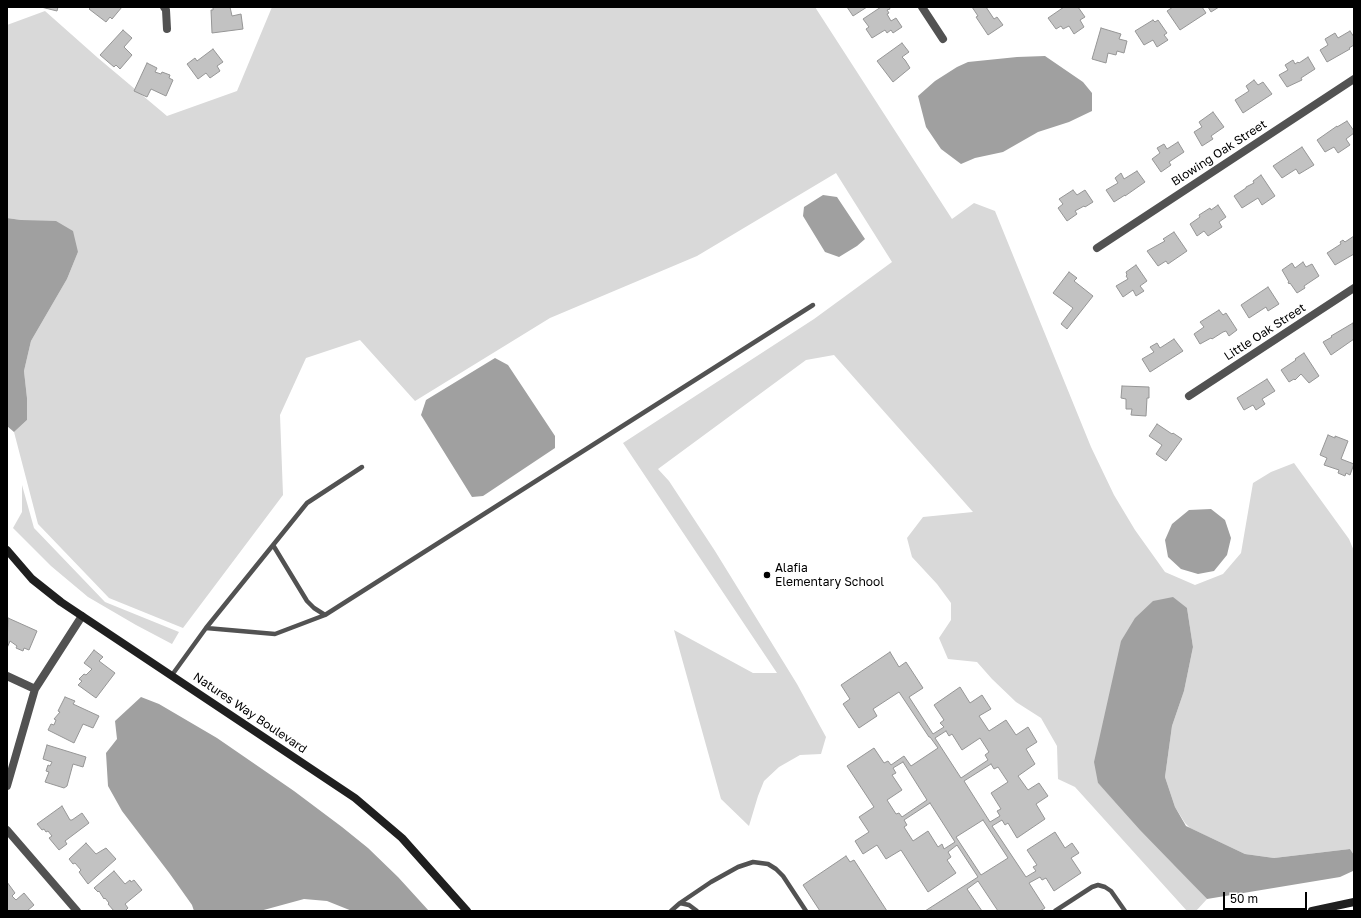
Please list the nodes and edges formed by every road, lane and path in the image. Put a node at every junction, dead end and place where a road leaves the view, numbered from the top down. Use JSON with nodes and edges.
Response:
{"nodes":[{"id":1,"x":164,"y":7,"type":"edge"},
{"id":2,"x":922,"y":7,"type":"edge"},
{"id":3,"x":167,"y":29,"type":"dead end"},
{"id":4,"x":943,"y":39,"type":"dead end"},
{"id":5,"x":1354,"y":79,"type":"edge"},
{"id":6,"x":1097,"y":248,"type":"dead end"},
{"id":7,"x":1354,"y":288,"type":"edge"},
{"id":8,"x":812,"y":305,"type":"dead end"},
{"id":9,"x":1189,"y":396,"type":"dead end"},
{"id":10,"x":362,"y":467,"type":"dead end"},
{"id":11,"x":273,"y":545,"type":"junction"},
{"id":12,"x":7,"y":550,"type":"edge"},
{"id":13,"x":326,"y":615,"type":"junction"},
{"id":14,"x":82,"y":616,"type":"junction"},
{"id":15,"x":206,"y":628,"type":"junction"},
{"id":16,"x":172,"y":675,"type":"junction"},
{"id":17,"x":7,"y":676,"type":"edge"},
{"id":18,"x":35,"y":690,"type":"junction"},
{"id":19,"x":7,"y":786,"type":"edge"},
{"id":20,"x":7,"y":830,"type":"edge"},
{"id":21,"x":1354,"y":902,"type":"edge"},
{"id":22,"x":680,"y":903,"type":"junction"},
{"id":23,"x":77,"y":911,"type":"edge"},
{"id":24,"x":467,"y":911,"type":"edge"},
{"id":25,"x":672,"y":911,"type":"edge"},
{"id":26,"x":697,"y":911,"type":"edge"},
{"id":27,"x":806,"y":911,"type":"edge"},
{"id":28,"x":1055,"y":911,"type":"edge"},
{"id":29,"x":1124,"y":911,"type":"edge"},
{"id":30,"x":1312,"y":911,"type":"edge"}],
"edges":[{"from":1,"to":3,"type":"street"},
{"from":2,"to":4,"type":"street"},
{"from":5,"to":6,"type":"street","name":"Blowing Oak Street"},
{"from":7,"to":9,"type":"street","name":"Little Oak Street"},
{"from":8,"to":13,"type":"lane"},
{"from":10,"to":11,"type":"lane"},
{"from":11,"to":13,"type":"lane"},
{"from":11,"to":15,"type":"lane"},
{"from":12,"to":14,"type":"street","name":"Natures Way Boulevard"},
{"from":13,"to":15,"type":"lane"},
{"from":14,"to":16,"type":"street","name":"Natures Way Boulevard"},
{"from":14,"to":18,"type":"street"},
{"from":15,"to":16,"type":"lane"},
{"from":16,"to":24,"type":"street","name":"Natures Way Boulevard"},
{"from":17,"to":18,"type":"street"},
{"from":18,"to":19,"type":"street"},
{"from":20,"to":23,"type":"street"},
{"from":21,"to":30,"type":"street"},
{"from":22,"to":25,"type":"lane"},
{"from":22,"to":26,"type":"lane"},
{"from":22,"to":27,"type":"lane"},
{"from":28,"to":29,"type":"lane"}]}
